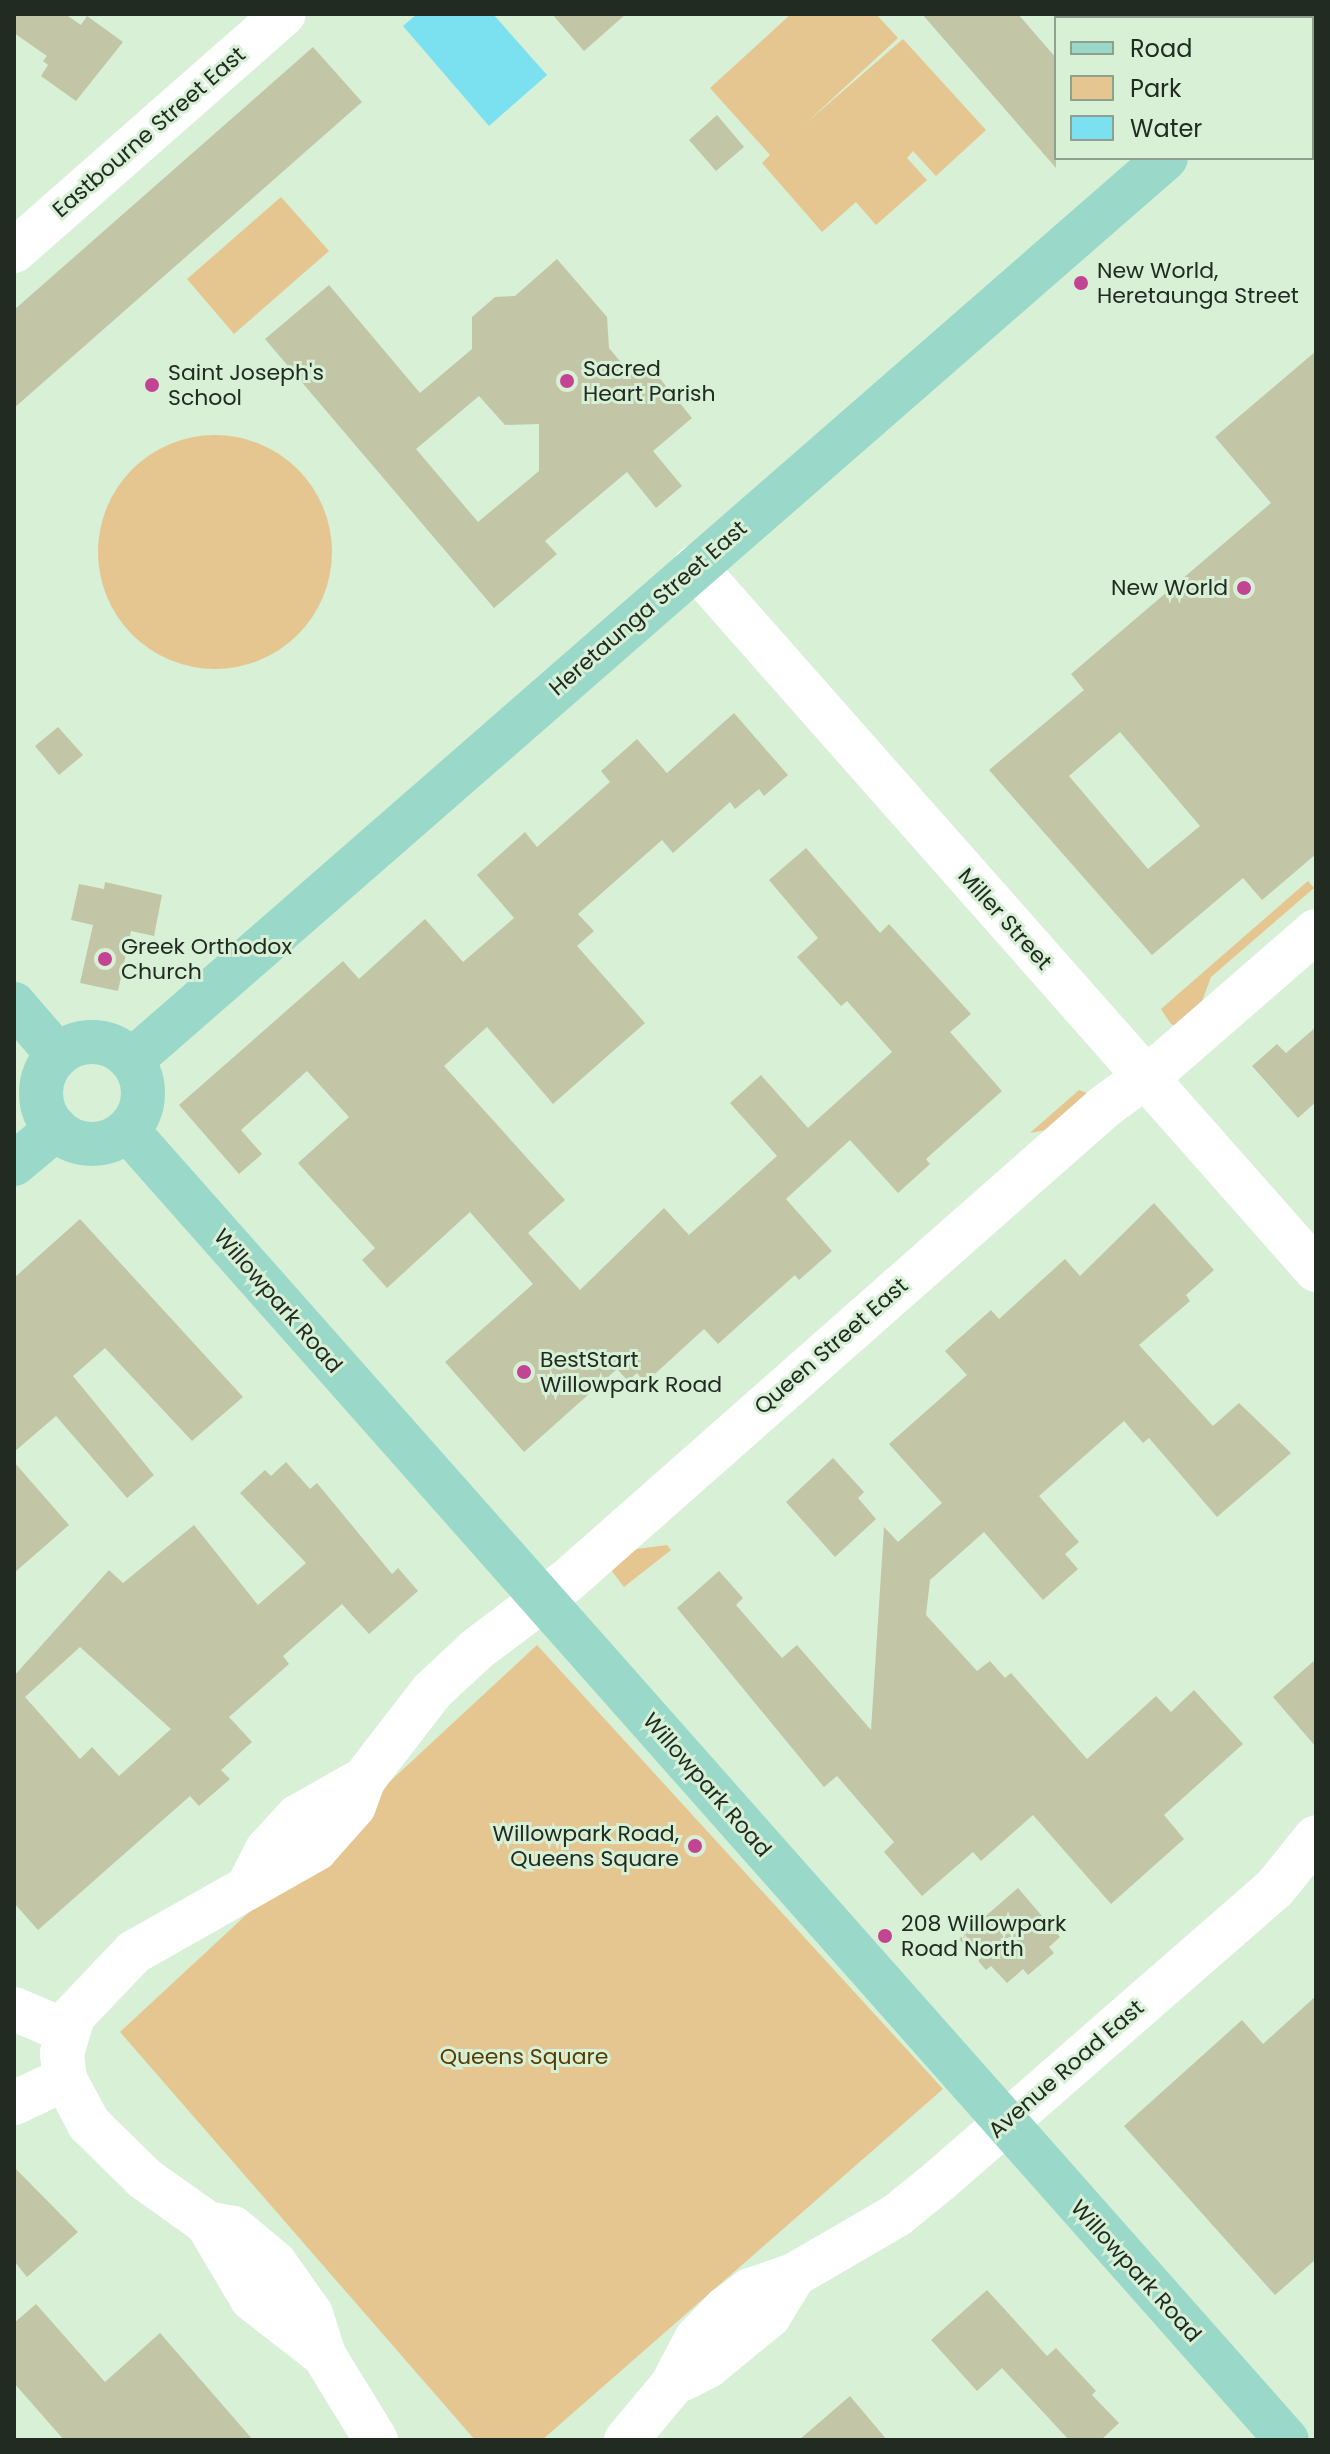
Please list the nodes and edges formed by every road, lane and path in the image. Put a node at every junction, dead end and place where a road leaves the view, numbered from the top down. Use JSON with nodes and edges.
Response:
{"nodes":[{"id":1,"x":284,"y":14,"type":"edge"},
{"id":2,"x":1164,"y":160,"type":"edge"},
{"id":3,"x":14,"y":251,"type":"edge"},
{"id":4,"x":695,"y":567,"type":"junction"},
{"id":5,"x":1316,"y":931,"type":"edge"},
{"id":6,"x":14,"y":1004,"type":"edge"},
{"id":7,"x":57,"y":1054,"type":"junction"},
{"id":8,"x":132,"y":1060,"type":"junction"},
{"id":9,"x":1144,"y":1076,"type":"junction"},
{"id":10,"x":56,"y":1129,"type":"junction"},
{"id":11,"x":128,"y":1131,"type":"junction"},
{"id":12,"x":14,"y":1164,"type":"edge"},
{"id":13,"x":1316,"y":1270,"type":"edge"},
{"id":14,"x":540,"y":1599,"type":"junction"},
{"id":15,"x":1316,"y":1837,"type":"edge"},
{"id":16,"x":14,"y":2009,"type":"edge"},
{"id":17,"x":66,"y":2031,"type":"junction"},
{"id":18,"x":65,"y":2079,"type":"junction"},
{"id":19,"x":14,"y":2103,"type":"edge"},
{"id":20,"x":1003,"y":2123,"type":"junction"},
{"id":21,"x":376,"y":2440,"type":"edge"},
{"id":22,"x":626,"y":2440,"type":"edge"},
{"id":23,"x":1287,"y":2440,"type":"edge"}],
"edges":[{"from":1,"to":3,"type":"street","name":"Eastbourne Street East"},
{"from":2,"to":4,"type":"main road","name":"Heretaunga Street East"},
{"from":4,"to":8,"type":"main road","name":"Heretaunga Street East"},
{"from":4,"to":9,"type":"street","name":"Miller Street"},
{"from":5,"to":9,"type":"street","name":"Queen Street East"},
{"from":6,"to":7,"type":"main road"},
{"from":7,"to":8,"type":"main road"},
{"from":7,"to":10,"type":"main road"},
{"from":8,"to":11,"type":"main road"},
{"from":9,"to":13,"type":"street","name":"Miller Street"},
{"from":9,"to":14,"type":"street","name":"Queen Street East"},
{"from":10,"to":11,"type":"main road"},
{"from":10,"to":12,"type":"main road"},
{"from":11,"to":14,"type":"main road","name":"Willowpark Road"},
{"from":14,"to":17,"type":"street","name":"Queen Street East"},
{"from":14,"to":20,"type":"main road","name":"Willowpark Road"},
{"from":15,"to":20,"type":"street","name":"Avenue Road East"},
{"from":16,"to":17,"type":"street"},
{"from":17,"to":18,"type":"street"},
{"from":18,"to":19,"type":"street"},
{"from":18,"to":21,"type":"street"},
{"from":20,"to":22,"type":"street","name":"Avenue Road East"},
{"from":20,"to":23,"type":"main road","name":"Willowpark Road"}]}
